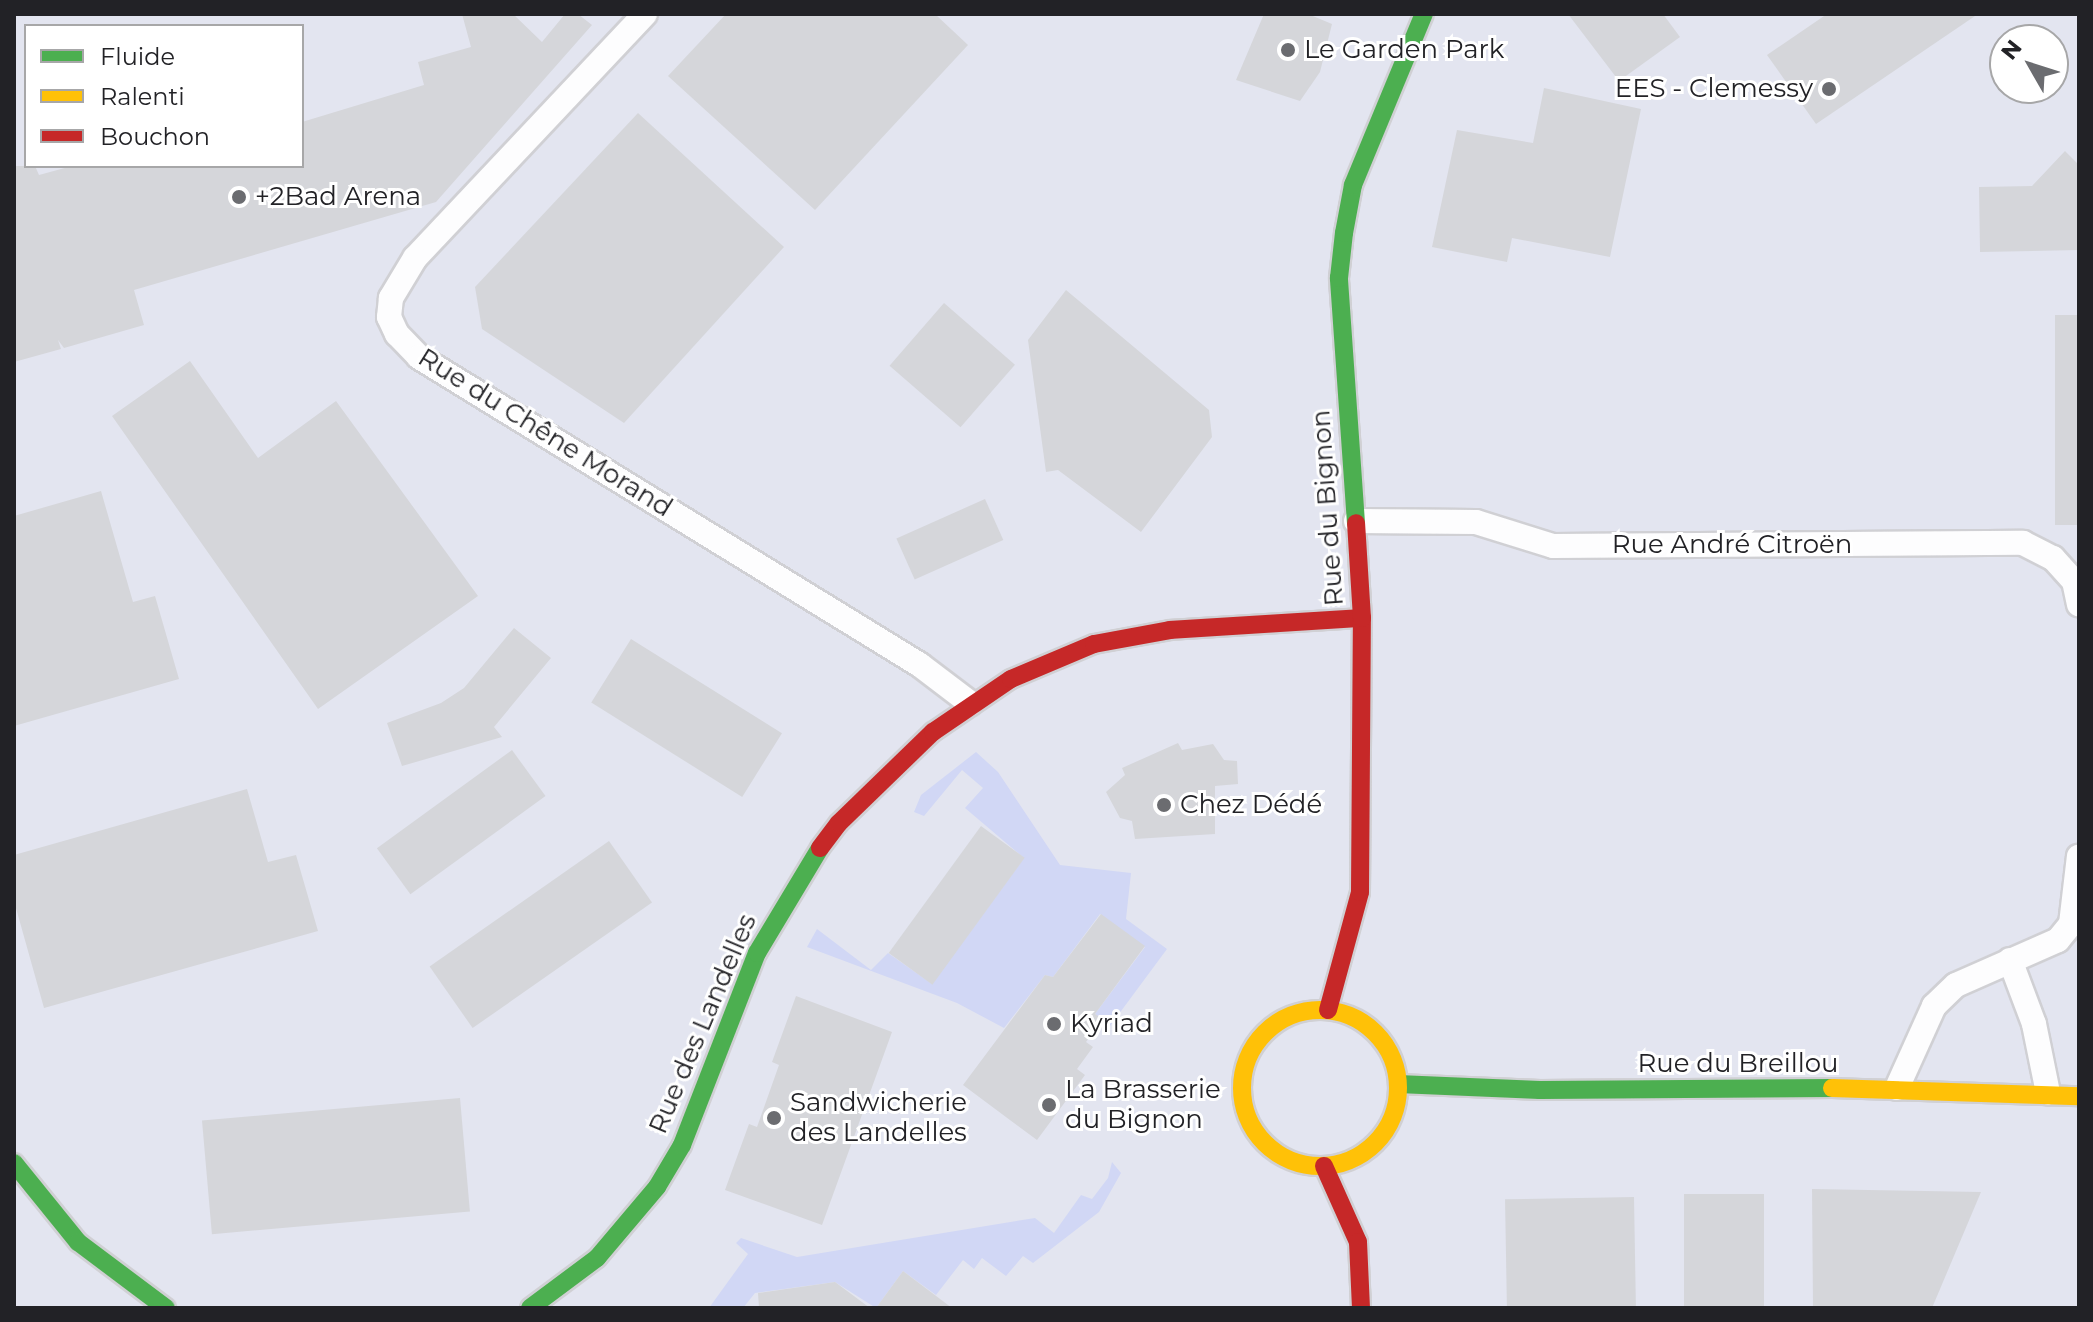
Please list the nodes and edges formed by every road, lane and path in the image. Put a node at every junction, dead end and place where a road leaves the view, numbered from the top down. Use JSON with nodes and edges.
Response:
{"nodes":[{"id":1,"x":645,"y":14,"type":"edge"},
{"id":2,"x":1424,"y":14,"type":"edge"},
{"id":3,"x":1356,"y":521,"type":"junction"},
{"id":4,"x":2079,"y":604,"type":"edge"},
{"id":5,"x":1362,"y":618,"type":"junction"},
{"id":6,"x":970,"y":703,"type":"junction"},
{"id":7,"x":2079,"y":856,"type":"edge"},
{"id":8,"x":2010,"y":960,"type":"junction"},
{"id":9,"x":1328,"y":1010,"type":"junction"},
{"id":10,"x":1398,"y":1084,"type":"junction"},
{"id":11,"x":1897,"y":1088,"type":"junction"},
{"id":12,"x":2048,"y":1093,"type":"junction"},
{"id":13,"x":2079,"y":1096,"type":"edge"},
{"id":14,"x":14,"y":1163,"type":"edge"},
{"id":15,"x":1324,"y":1166,"type":"junction"},
{"id":16,"x":166,"y":1308,"type":"edge"},
{"id":17,"x":530,"y":1308,"type":"edge"},
{"id":18,"x":1361,"y":1308,"type":"edge"}],
"edges":[{"from":1,"to":6,"type":"street","name":"Rue du Chêne Morand"},
{"from":2,"to":3,"type":"street","name":"Rue du Bignon"},
{"from":3,"to":4,"type":"street","name":"Rue André Citroën"},
{"from":3,"to":5,"type":"street","name":"Rue du Bignon"},
{"from":5,"to":6,"type":"street","name":"Rue des Landelles"},
{"from":5,"to":9,"type":"street","name":"Rue du Bignon"},
{"from":6,"to":17,"type":"street","name":"Rue des Landelles"},
{"from":7,"to":8,"type":"street"},
{"from":8,"to":11,"type":"street"},
{"from":8,"to":12,"type":"street"},
{"from":9,"to":10,"type":"street"},
{"from":9,"to":15,"type":"street"},
{"from":10,"to":11,"type":"street","name":"Rue du Breillou"},
{"from":10,"to":15,"type":"street"},
{"from":11,"to":12,"type":"street","name":"Rue du Breillou"},
{"from":12,"to":13,"type":"street","name":"Rue du Breillou"},
{"from":14,"to":16,"type":"street"},
{"from":15,"to":18,"type":"street"}]}
